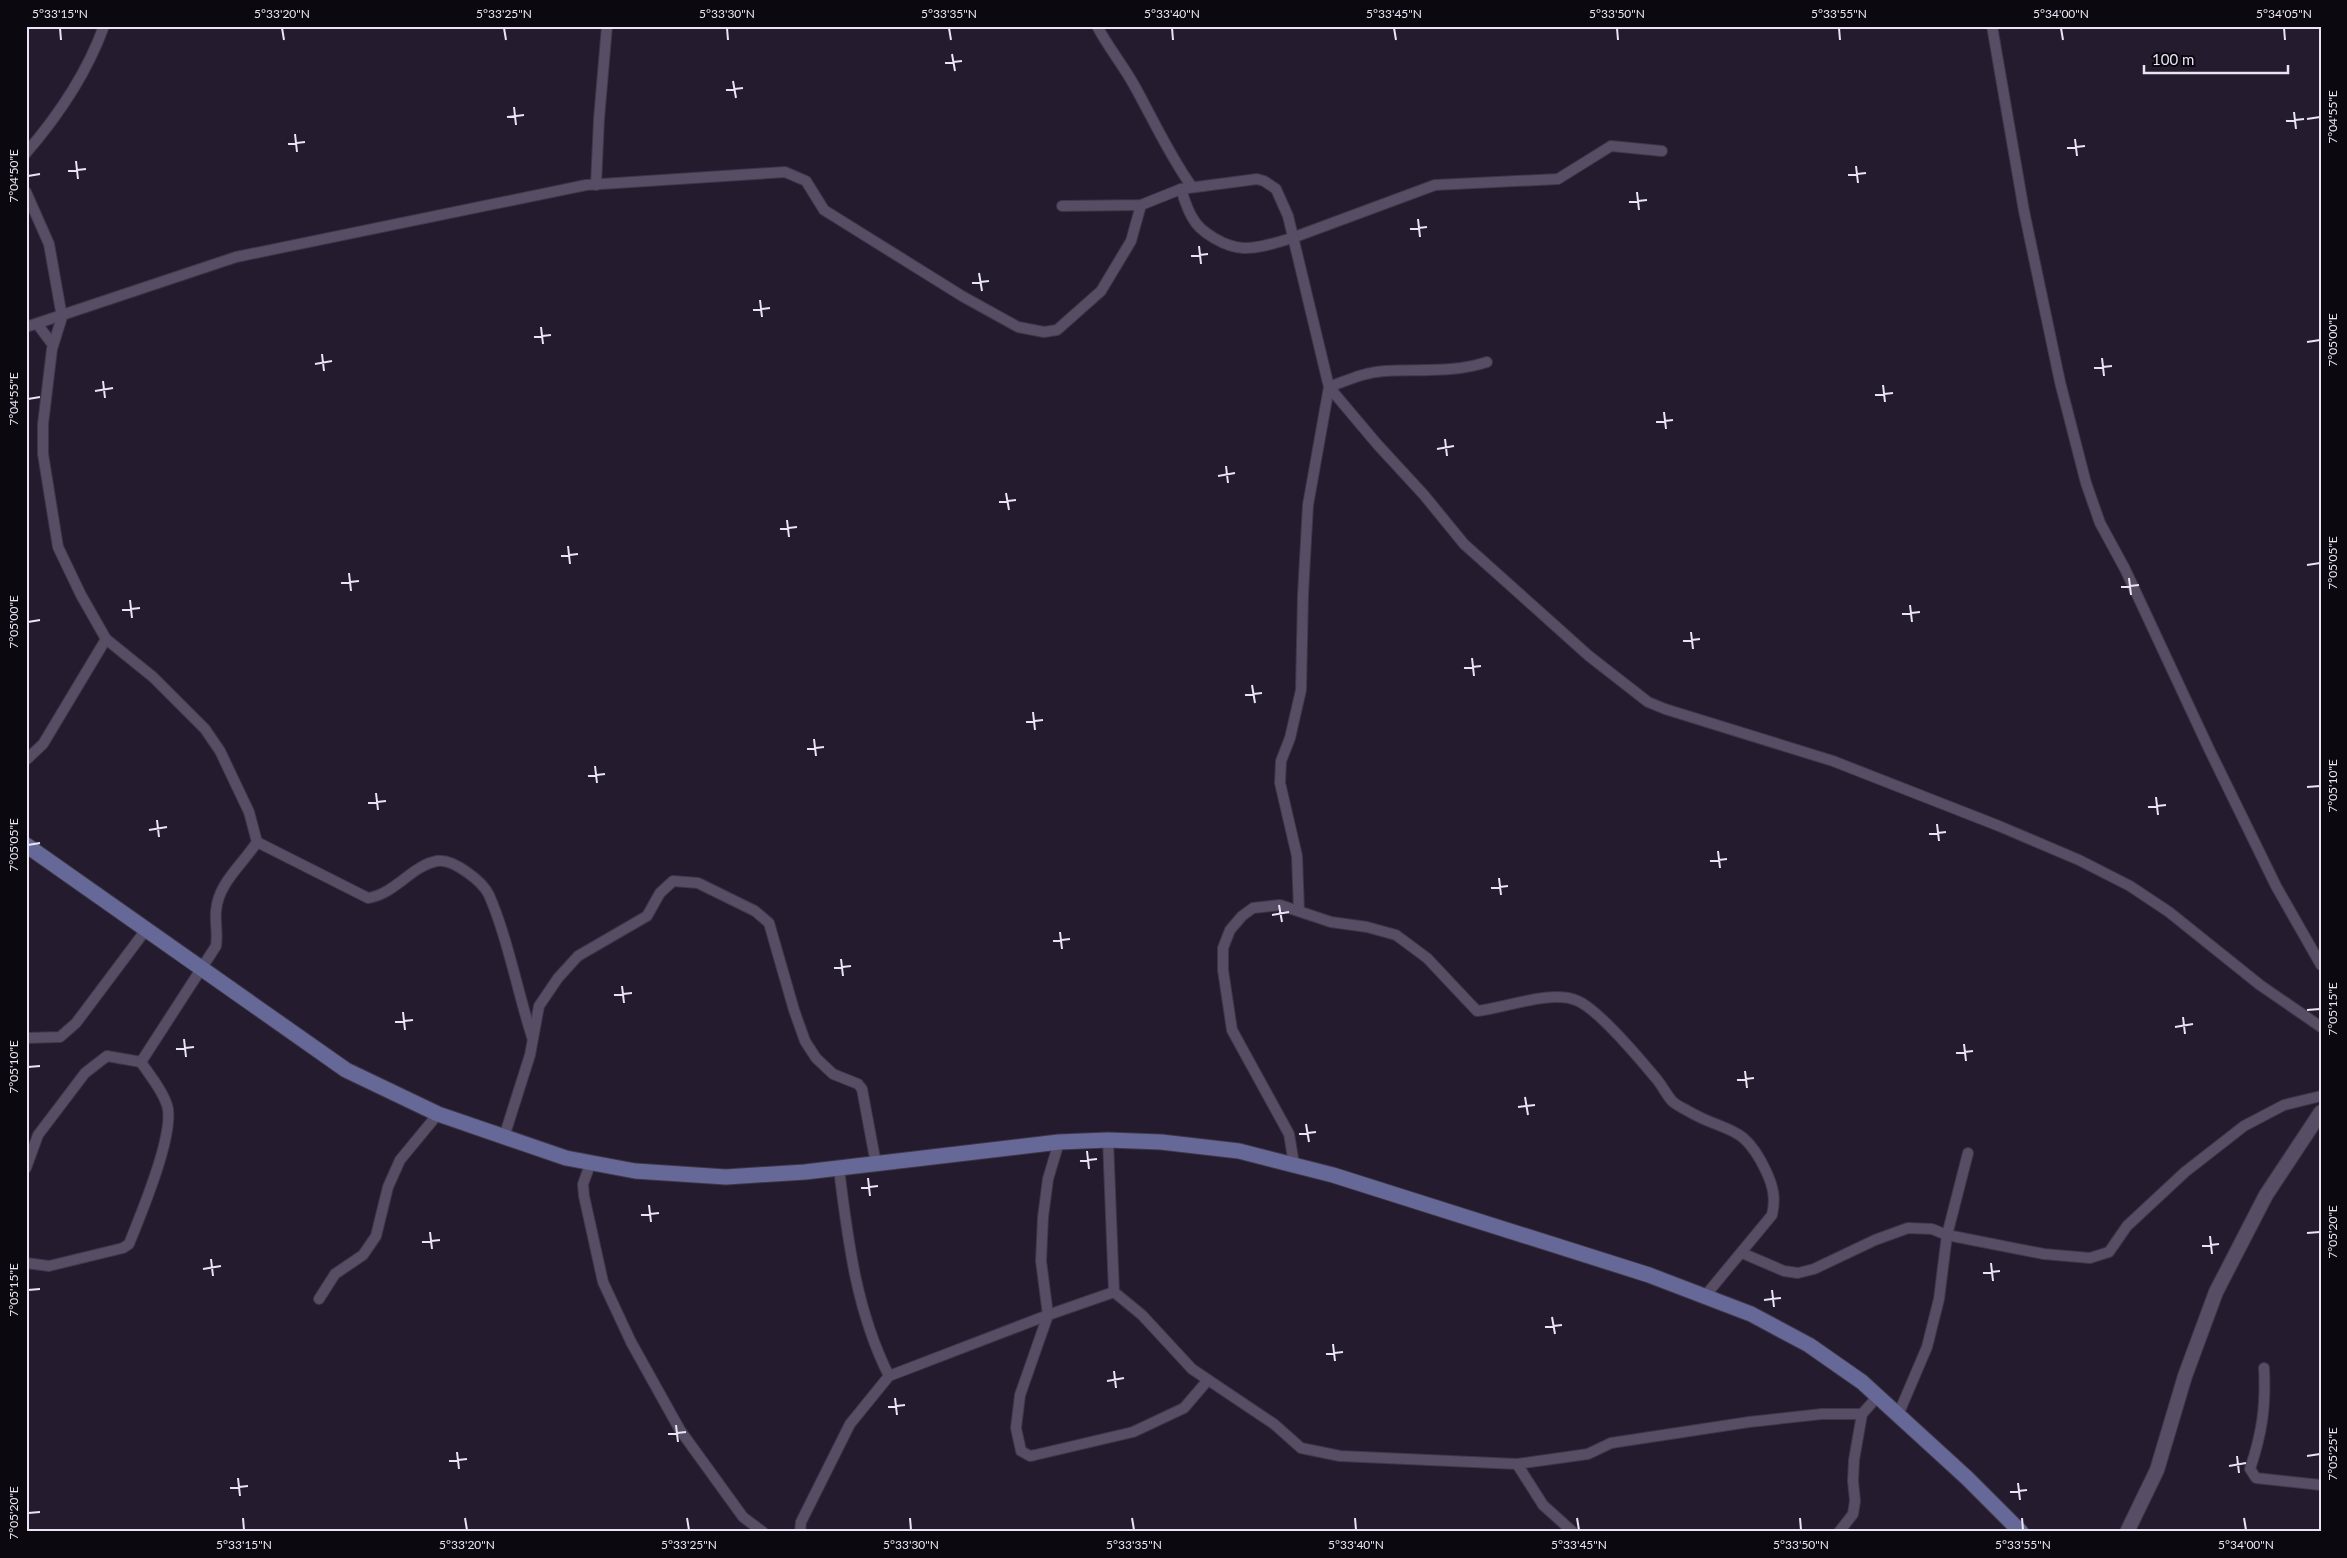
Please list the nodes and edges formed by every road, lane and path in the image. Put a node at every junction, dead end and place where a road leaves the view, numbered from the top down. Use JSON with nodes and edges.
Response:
{"nodes":[{"id":1,"x":104,"y":26,"type":"edge"},
{"id":2,"x":607,"y":26,"type":"edge"},
{"id":3,"x":1097,"y":26,"type":"edge"},
{"id":4,"x":1992,"y":26,"type":"edge"},
{"id":5,"x":1662,"y":151,"type":"dead end"},
{"id":6,"x":26,"y":153,"type":"edge"},
{"id":7,"x":596,"y":185,"type":"junction"},
{"id":8,"x":1192,"y":187,"type":"junction"},
{"id":9,"x":1181,"y":189,"type":"junction"},
{"id":10,"x":26,"y":192,"type":"edge"},
{"id":11,"x":1141,"y":205,"type":"junction"},
{"id":12,"x":1062,"y":206,"type":"dead end"},
{"id":13,"x":1292,"y":238,"type":"junction"},
{"id":14,"x":62,"y":317,"type":"junction"},
{"id":15,"x":38,"y":324,"type":"junction"},
{"id":16,"x":26,"y":327,"type":"edge"},
{"id":17,"x":53,"y":345,"type":"junction"},
{"id":18,"x":1487,"y":362,"type":"dead end"},
{"id":19,"x":1330,"y":387,"type":"junction"},
{"id":20,"x":106,"y":640,"type":"junction"},
{"id":21,"x":26,"y":760,"type":"edge"},
{"id":22,"x":257,"y":842,"type":"junction"},
{"id":23,"x":26,"y":845,"type":"edge"},
{"id":24,"x":1299,"y":911,"type":"junction"},
{"id":25,"x":145,"y":931,"type":"junction"},
{"id":26,"x":2321,"y":965,"type":"edge"},
{"id":27,"x":199,"y":968,"type":"junction"},
{"id":28,"x":2321,"y":1027,"type":"edge"},
{"id":29,"x":26,"y":1038,"type":"edge"},
{"id":30,"x":532,"y":1038,"type":"junction"},
{"id":31,"x":140,"y":1062,"type":"junction"},
{"id":32,"x":2321,"y":1096,"type":"edge"},
{"id":33,"x":2321,"y":1112,"type":"edge"},
{"id":34,"x":438,"y":1114,"type":"junction"},
{"id":35,"x":504,"y":1137,"type":"junction"},
{"id":36,"x":1108,"y":1140,"type":"junction"},
{"id":37,"x":1059,"y":1142,"type":"junction"},
{"id":38,"x":1968,"y":1153,"type":"dead end"},
{"id":39,"x":591,"y":1162,"type":"junction"},
{"id":40,"x":876,"y":1164,"type":"junction"},
{"id":41,"x":1294,"y":1164,"type":"junction"},
{"id":42,"x":26,"y":1168,"type":"edge"},
{"id":43,"x":839,"y":1169,"type":"junction"},
{"id":44,"x":1947,"y":1235,"type":"junction"},
{"id":45,"x":1742,"y":1253,"type":"junction"},
{"id":46,"x":26,"y":1263,"type":"edge"},
{"id":47,"x":1114,"y":1292,"type":"junction"},
{"id":48,"x":1704,"y":1296,"type":"junction"},
{"id":49,"x":319,"y":1298,"type":"dead end"},
{"id":50,"x":1048,"y":1315,"type":"junction"},
{"id":51,"x":2264,"y":1368,"type":"dead end"},
{"id":52,"x":889,"y":1376,"type":"junction"},
{"id":53,"x":1208,"y":1380,"type":"junction"},
{"id":54,"x":1878,"y":1396,"type":"junction"},
{"id":55,"x":1862,"y":1414,"type":"junction"},
{"id":56,"x":1898,"y":1415,"type":"junction"},
{"id":57,"x":1517,"y":1464,"type":"junction"},
{"id":58,"x":2321,"y":1485,"type":"edge"},
{"id":59,"x":763,"y":1532,"type":"edge"},
{"id":60,"x":800,"y":1532,"type":"edge"},
{"id":61,"x":1573,"y":1532,"type":"edge"},
{"id":62,"x":1838,"y":1532,"type":"edge"},
{"id":63,"x":2021,"y":1532,"type":"edge"},
{"id":64,"x":2127,"y":1532,"type":"edge"}],
"edges":[{"from":1,"to":6,"type":"street"},
{"from":2,"to":7,"type":"street"},
{"from":3,"to":8,"type":"street"},
{"from":4,"to":26,"type":"street"},
{"from":5,"to":13,"type":"street"},
{"from":7,"to":11,"type":"street"},
{"from":7,"to":14,"type":"street"},
{"from":8,"to":9,"type":"street"},
{"from":8,"to":13,"type":"street"},
{"from":9,"to":11,"type":"street"},
{"from":9,"to":13,"type":"street"},
{"from":10,"to":14,"type":"street"},
{"from":11,"to":12,"type":"street"},
{"from":13,"to":19,"type":"street"},
{"from":14,"to":15,"type":"street"},
{"from":14,"to":17,"type":"street"},
{"from":15,"to":16,"type":"street"},
{"from":15,"to":17,"type":"street"},
{"from":17,"to":20,"type":"street"},
{"from":18,"to":19,"type":"street"},
{"from":19,"to":24,"type":"street"},
{"from":19,"to":28,"type":"street"},
{"from":20,"to":21,"type":"street"},
{"from":20,"to":22,"type":"street"},
{"from":22,"to":27,"type":"street"},
{"from":22,"to":30,"type":"street"},
{"from":23,"to":25,"type":"main road"},
{"from":24,"to":41,"type":"street"},
{"from":24,"to":45,"type":"street"},
{"from":25,"to":27,"type":"main road"},
{"from":25,"to":29,"type":"street"},
{"from":27,"to":31,"type":"street"},
{"from":27,"to":34,"type":"main road"},
{"from":30,"to":35,"type":"street"},
{"from":30,"to":40,"type":"street"},
{"from":31,"to":42,"type":"street"},
{"from":31,"to":46,"type":"street"},
{"from":32,"to":44,"type":"street"},
{"from":33,"to":64,"type":"street"},
{"from":34,"to":35,"type":"main road"},
{"from":34,"to":49,"type":"street"},
{"from":35,"to":39,"type":"main road"},
{"from":36,"to":37,"type":"main road"},
{"from":36,"to":41,"type":"main road"},
{"from":36,"to":47,"type":"street"},
{"from":37,"to":40,"type":"main road"},
{"from":37,"to":50,"type":"street"},
{"from":38,"to":44,"type":"street"},
{"from":39,"to":43,"type":"main road"},
{"from":39,"to":59,"type":"street"},
{"from":40,"to":43,"type":"main road"},
{"from":41,"to":48,"type":"main road"},
{"from":43,"to":52,"type":"street"},
{"from":44,"to":45,"type":"street"},
{"from":44,"to":56,"type":"street"},
{"from":45,"to":48,"type":"street"},
{"from":47,"to":50,"type":"street"},
{"from":47,"to":53,"type":"street"},
{"from":48,"to":54,"type":"main road"},
{"from":50,"to":52,"type":"street"},
{"from":50,"to":53,"type":"street"},
{"from":51,"to":58,"type":"street"},
{"from":52,"to":60,"type":"street"},
{"from":53,"to":57,"type":"street"},
{"from":54,"to":55,"type":"street"},
{"from":54,"to":56,"type":"main road"},
{"from":55,"to":57,"type":"street"},
{"from":55,"to":62,"type":"street"},
{"from":56,"to":63,"type":"main road"},
{"from":57,"to":61,"type":"street"}]}
